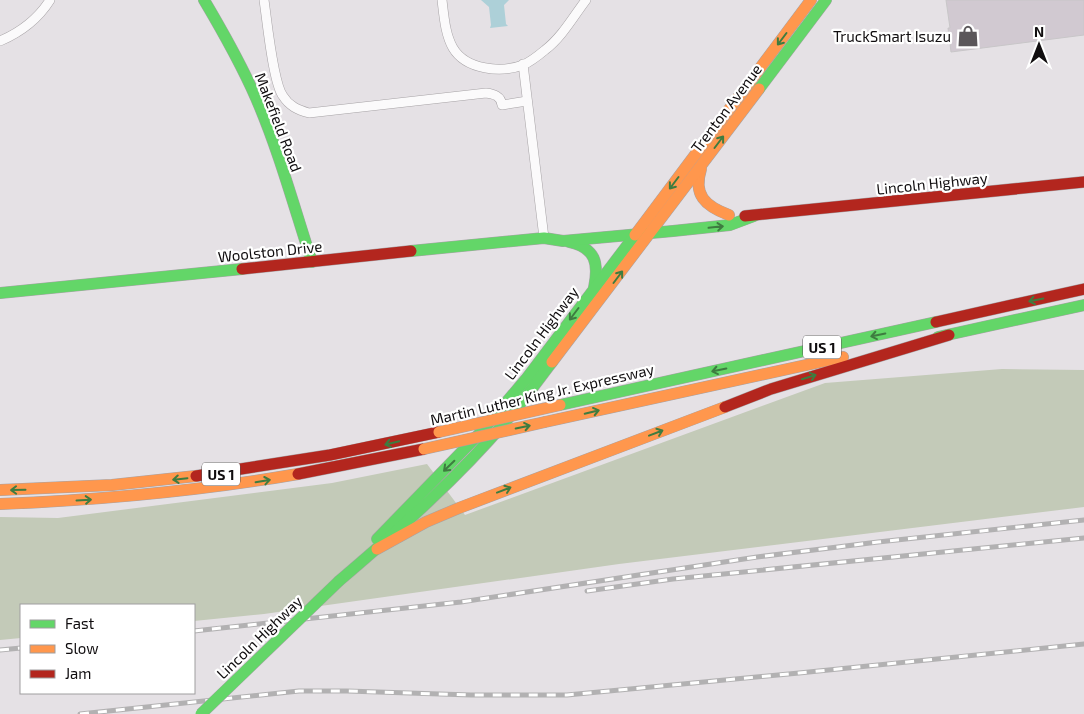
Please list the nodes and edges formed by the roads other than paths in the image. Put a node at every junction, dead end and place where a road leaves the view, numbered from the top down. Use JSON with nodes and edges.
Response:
{"nodes":[{"id":1,"x":50,"y":0,"type":"edge"},
{"id":2,"x":264,"y":0,"type":"edge"},
{"id":3,"x":442,"y":0,"type":"edge"},
{"id":4,"x":586,"y":0,"type":"edge"},
{"id":5,"x":811,"y":0,"type":"edge"},
{"id":6,"x":826,"y":0,"type":"edge"},
{"id":7,"x":207,"y":1,"type":"edge"},
{"id":8,"x":0,"y":41,"type":"edge"},
{"id":9,"x":523,"y":64,"type":"junction"},
{"id":10,"x":527,"y":101,"type":"junction"},
{"id":11,"x":704,"y":162,"type":"junction"},
{"id":12,"x":1084,"y":182,"type":"edge"},
{"id":13,"x":729,"y":216,"type":"junction"},
{"id":14,"x":754,"y":216,"type":"junction"},
{"id":15,"x":644,"y":222,"type":"junction"},
{"id":16,"x":658,"y":223,"type":"junction"},
{"id":17,"x":635,"y":233,"type":"junction"},
{"id":18,"x":650,"y":233,"type":"junction"},
{"id":19,"x":544,"y":238,"type":"junction"},
{"id":20,"x":563,"y":241,"type":"junction"},
{"id":21,"x":312,"y":262,"type":"junction"},
{"id":22,"x":594,"y":289,"type":"junction"},
{"id":23,"x":1084,"y":289,"type":"edge"},
{"id":24,"x":0,"y":293,"type":"edge"},
{"id":25,"x":1084,"y":305,"type":"edge"},
{"id":26,"x":948,"y":335,"type":"junction"},
{"id":27,"x":0,"y":490,"type":"edge"},
{"id":28,"x":0,"y":504,"type":"edge"},
{"id":29,"x":377,"y":548,"type":"junction"},
{"id":30,"x":339,"y":581,"type":"junction"},
{"id":31,"x":200,"y":714,"type":"edge"}],
"edges":[{"from":1,"to":8,"type":"street"},
{"from":2,"to":10,"type":"street"},
{"from":3,"to":9,"type":"street"},
{"from":4,"to":9,"type":"street"},
{"from":5,"to":15,"type":"main road","one_way":true},
{"from":11,"to":6,"type":"main road","name":"Trenton Avenue","one_way":true},
{"from":7,"to":21,"type":"main road","name":"Makefield Road"},
{"from":9,"to":10,"type":"street"},
{"from":10,"to":19,"type":"street"},
{"from":11,"to":13,"type":"main road"},
{"from":11,"to":16,"type":"main road","name":"Trenton Avenue"},
{"from":12,"to":14,"type":"main road","name":"Lincoln Highway"},
{"from":13,"to":14,"type":"main road","name":"Lincoln Highway"},
{"from":13,"to":16,"type":"main road","name":"Lincoln Highway"},
{"from":18,"to":14,"type":"main road","name":"Lincoln Highway","one_way":true},
{"from":15,"to":16,"type":"main road","name":"Lincoln Highway"},
{"from":15,"to":17,"type":"main road","name":"Lincoln Highway"},
{"from":15,"to":19,"type":"main road","name":"Woolston Drive"},
{"from":16,"to":18,"type":"main road","name":"Trenton Avenue"},
{"from":17,"to":18,"type":"main road","name":"Woolston Drive"},
{"from":17,"to":20,"type":"main road","name":"Woolston Drive"},
{"from":17,"to":22,"type":"main road","name":"Lincoln Highway"},
{"from":29,"to":18,"type":"main road","name":"Lincoln Highway","one_way":true},
{"from":19,"to":20,"type":"main road","name":"Woolston Drive"},
{"from":19,"to":21,"type":"main road","name":"Woolston Drive"},
{"from":20,"to":22,"type":"main road"},
{"from":21,"to":24,"type":"main road","name":"Woolston Drive"},
{"from":22,"to":30,"type":"main road","name":"Lincoln Highway","one_way":true},
{"from":23,"to":27,"type":"main road","name":"Martin Luther King Jr. Expressway","number":"US 1","one_way":true,"bridge":true},
{"from":25,"to":26,"type":"main road","name":"Martin Luther King Jr. Expressway","number":"US 1"},
{"from":28,"to":26,"type":"main road","name":"Martin Luther King Jr. Expressway","number":"US 1","one_way":true,"bridge":true},
{"from":29,"to":26,"type":"main road","one_way":true},
{"from":29,"to":30,"type":"main road","name":"Lincoln Highway"},
{"from":30,"to":31,"type":"main road","name":"Lincoln Highway","bridge":true}]}
